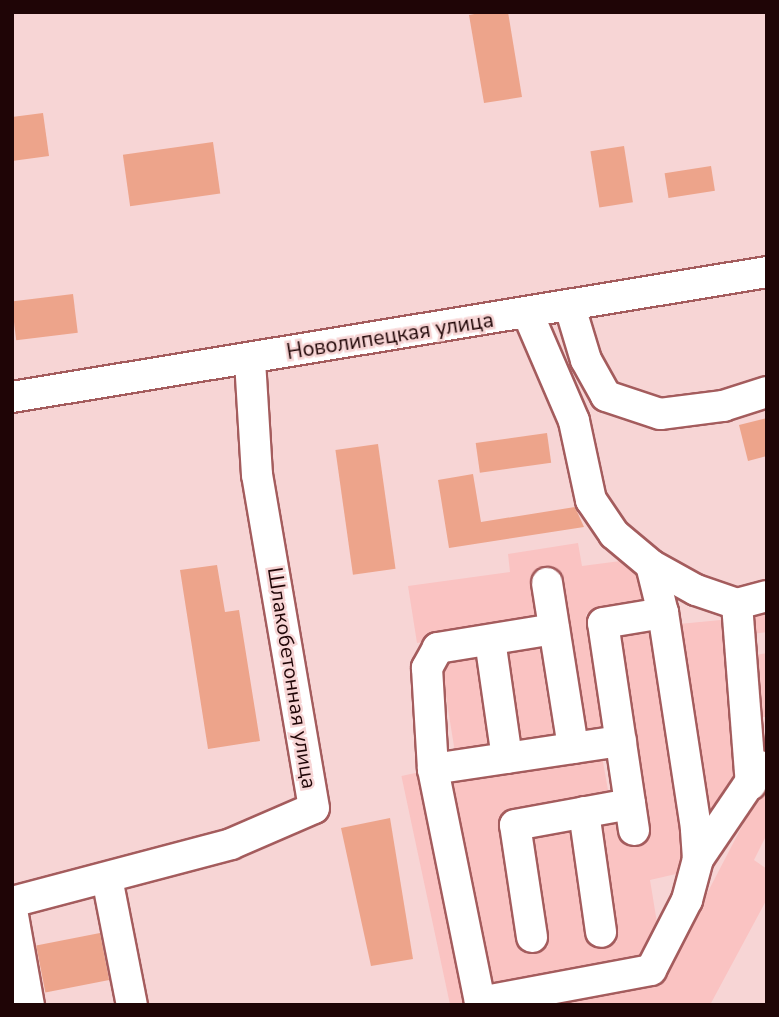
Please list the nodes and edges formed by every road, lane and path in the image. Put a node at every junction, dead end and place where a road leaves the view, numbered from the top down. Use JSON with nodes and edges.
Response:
{"nodes":[{"id":1,"x":767,"y":272,"type":"edge"},
{"id":2,"x":570,"y":307,"type":"junction"},
{"id":3,"x":528,"y":314,"type":"junction"},
{"id":4,"x":250,"y":359,"type":"junction"},
{"id":5,"x":767,"y":392,"type":"edge"},
{"id":6,"x":12,"y":397,"type":"edge"},
{"id":7,"x":651,"y":565,"type":"junction"},
{"id":8,"x":547,"y":583,"type":"dead end"},
{"id":9,"x":767,"y":596,"type":"edge"},
{"id":10,"x":737,"y":604,"type":"junction"},
{"id":11,"x":663,"y":613,"type":"junction"},
{"id":12,"x":554,"y":629,"type":"junction"},
{"id":13,"x":490,"y":640,"type":"junction"},
{"id":14,"x":754,"y":646,"type":"edge"},
{"id":15,"x":621,"y":741,"type":"junction"},
{"id":16,"x":573,"y":748,"type":"junction"},
{"id":17,"x":767,"y":755,"type":"edge"},
{"id":18,"x":506,"y":758,"type":"junction"},
{"id":19,"x":433,"y":769,"type":"junction"},
{"id":20,"x":751,"y":784,"type":"junction"},
{"id":21,"x":584,"y":812,"type":"junction"},
{"id":22,"x":698,"y":859,"type":"junction"},
{"id":23,"x":107,"y":878,"type":"junction"},
{"id":24,"x":12,"y":902,"type":"edge"},
{"id":25,"x":12,"y":910,"type":"edge"},
{"id":26,"x":601,"y":932,"type":"dead end"},
{"id":27,"x":532,"y":937,"type":"dead end"},
{"id":28,"x":29,"y":1005,"type":"edge"},
{"id":29,"x":132,"y":1005,"type":"edge"}],
"edges":[{"from":1,"to":2,"type":"street","name":"Новолипецкая улица"},
{"from":2,"to":3,"type":"street","name":"Новолипецкая улица"},
{"from":2,"to":5,"type":"street"},
{"from":3,"to":4,"type":"street","name":"Новолипецкая улица"},
{"from":3,"to":7,"type":"street"},
{"from":4,"to":6,"type":"street","name":"Новолипецкая улица"},
{"from":4,"to":23,"type":"street","name":"Шлакобетонная улица"},
{"from":7,"to":10,"type":"street"},
{"from":7,"to":11,"type":"street"},
{"from":8,"to":12,"type":"street"},
{"from":9,"to":10,"type":"street"},
{"from":10,"to":14,"type":"street"},
{"from":11,"to":15,"type":"street"},
{"from":11,"to":22,"type":"street"},
{"from":12,"to":13,"type":"street"},
{"from":12,"to":16,"type":"street"},
{"from":13,"to":18,"type":"street"},
{"from":13,"to":19,"type":"street"},
{"from":14,"to":20,"type":"street"},
{"from":15,"to":16,"type":"street"},
{"from":15,"to":21,"type":"street"},
{"from":16,"to":18,"type":"street"},
{"from":17,"to":20,"type":"street"},
{"from":18,"to":19,"type":"street"},
{"from":19,"to":22,"type":"street"},
{"from":20,"to":22,"type":"street"},
{"from":21,"to":26,"type":"street"},
{"from":21,"to":27,"type":"street"},
{"from":23,"to":24,"type":"street","name":"Шлакобетонная улица"},
{"from":23,"to":29,"type":"street"},
{"from":25,"to":28,"type":"street"}]}
